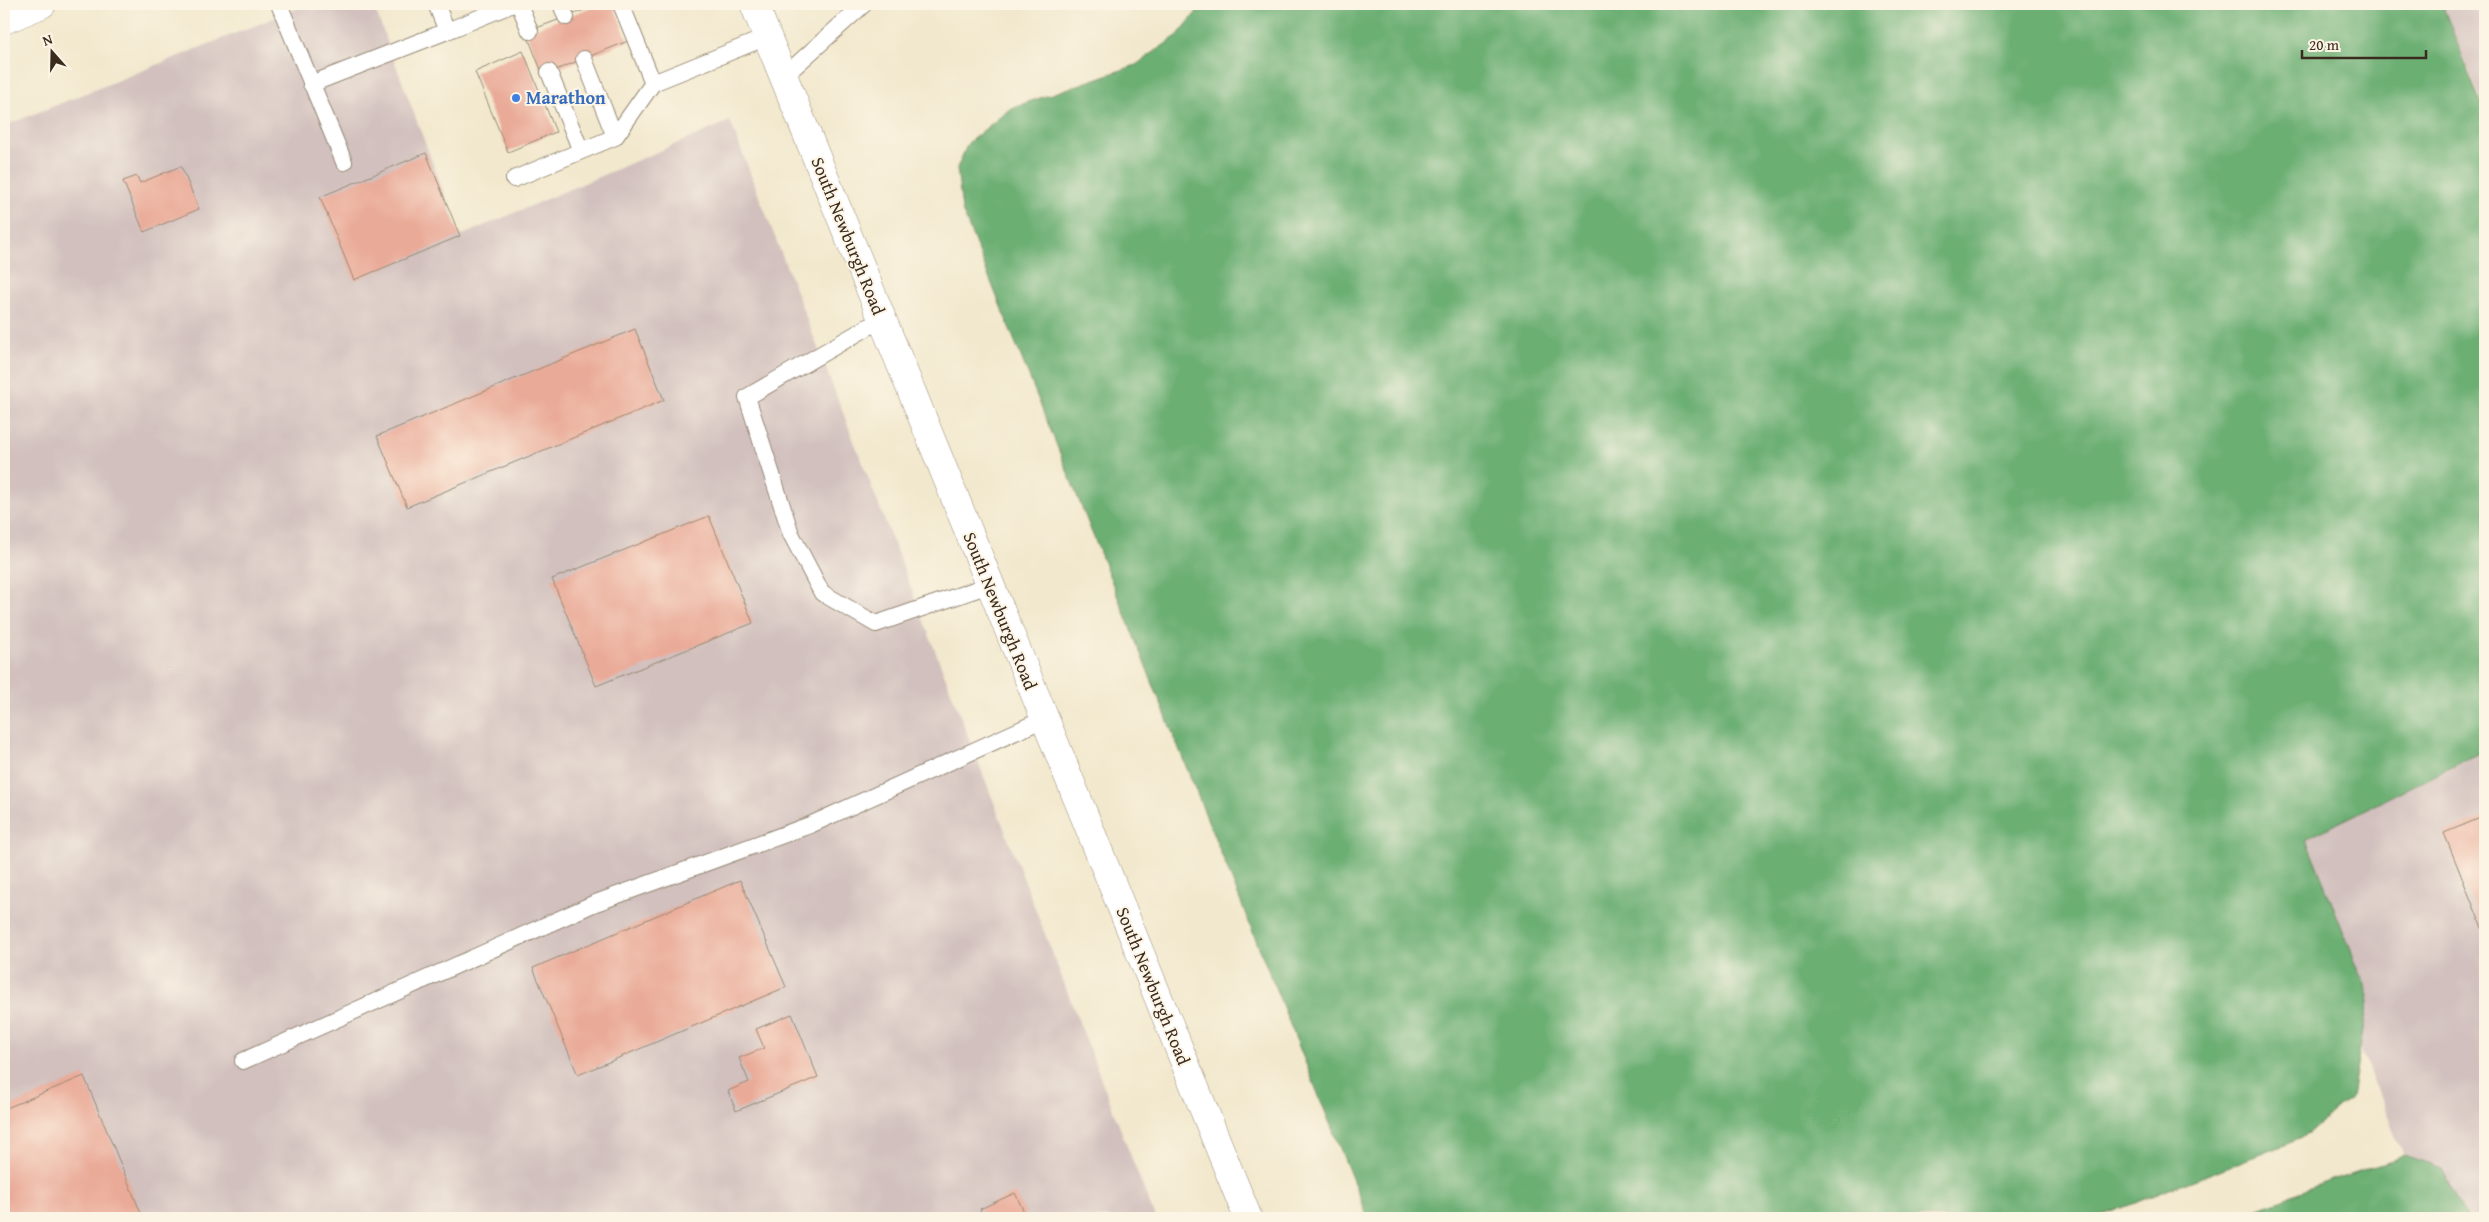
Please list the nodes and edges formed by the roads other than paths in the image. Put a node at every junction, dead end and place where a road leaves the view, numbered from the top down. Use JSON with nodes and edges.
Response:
{"nodes":[{"id":1,"x":279,"y":4,"type":"edge"},
{"id":2,"x":436,"y":4,"type":"edge"},
{"id":3,"x":513,"y":4,"type":"edge"},
{"id":4,"x":519,"y":4,"type":"edge"},
{"id":5,"x":621,"y":4,"type":"edge"},
{"id":6,"x":754,"y":4,"type":"edge"},
{"id":7,"x":864,"y":4,"type":"edge"},
{"id":8,"x":38,"y":5,"type":"edge"},
{"id":9,"x":4,"y":20,"type":"edge"},
{"id":10,"x":447,"y":31,"type":"junction"},
{"id":11,"x":530,"y":31,"type":"dead end"},
{"id":12,"x":767,"y":37,"type":"junction"},
{"id":13,"x":584,"y":59,"type":"dead end"},
{"id":14,"x":549,"y":72,"type":"dead end"},
{"id":15,"x":783,"y":77,"type":"junction"},
{"id":16,"x":653,"y":83,"type":"junction"},
{"id":17,"x":311,"y":84,"type":"junction"},
{"id":18,"x":615,"y":137,"type":"junction"},
{"id":19,"x":581,"y":151,"type":"junction"},
{"id":20,"x":344,"y":162,"type":"dead end"},
{"id":21,"x":514,"y":178,"type":"dead end"},
{"id":22,"x":882,"y":319,"type":"junction"},
{"id":23,"x":990,"y":584,"type":"junction"},
{"id":24,"x":1044,"y":719,"type":"junction"},
{"id":25,"x":243,"y":1061,"type":"dead end"},
{"id":26,"x":1248,"y":1218,"type":"edge"}],
"edges":[{"from":1,"to":17,"type":"lane"},
{"from":2,"to":10,"type":"lane"},
{"from":3,"to":10,"type":"lane"},
{"from":4,"to":11,"type":"lane"},
{"from":5,"to":16,"type":"lane"},
{"from":6,"to":12,"type":"main road","name":"South Newburgh Road"},
{"from":7,"to":15,"type":"lane"},
{"from":8,"to":9,"type":"main road"},
{"from":10,"to":17,"type":"lane"},
{"from":12,"to":15,"type":"main road","name":"South Newburgh Road"},
{"from":12,"to":16,"type":"lane"},
{"from":13,"to":18,"type":"lane"},
{"from":14,"to":19,"type":"lane"},
{"from":15,"to":22,"type":"main road","name":"South Newburgh Road"},
{"from":16,"to":18,"type":"lane"},
{"from":17,"to":20,"type":"lane"},
{"from":18,"to":19,"type":"lane"},
{"from":19,"to":21,"type":"lane"},
{"from":22,"to":23,"type":"main road","name":"South Newburgh Road"},
{"from":22,"to":23,"type":"lane"},
{"from":23,"to":24,"type":"main road","name":"South Newburgh Road"},
{"from":24,"to":25,"type":"lane"},
{"from":24,"to":26,"type":"main road","name":"South Newburgh Road"}]}
